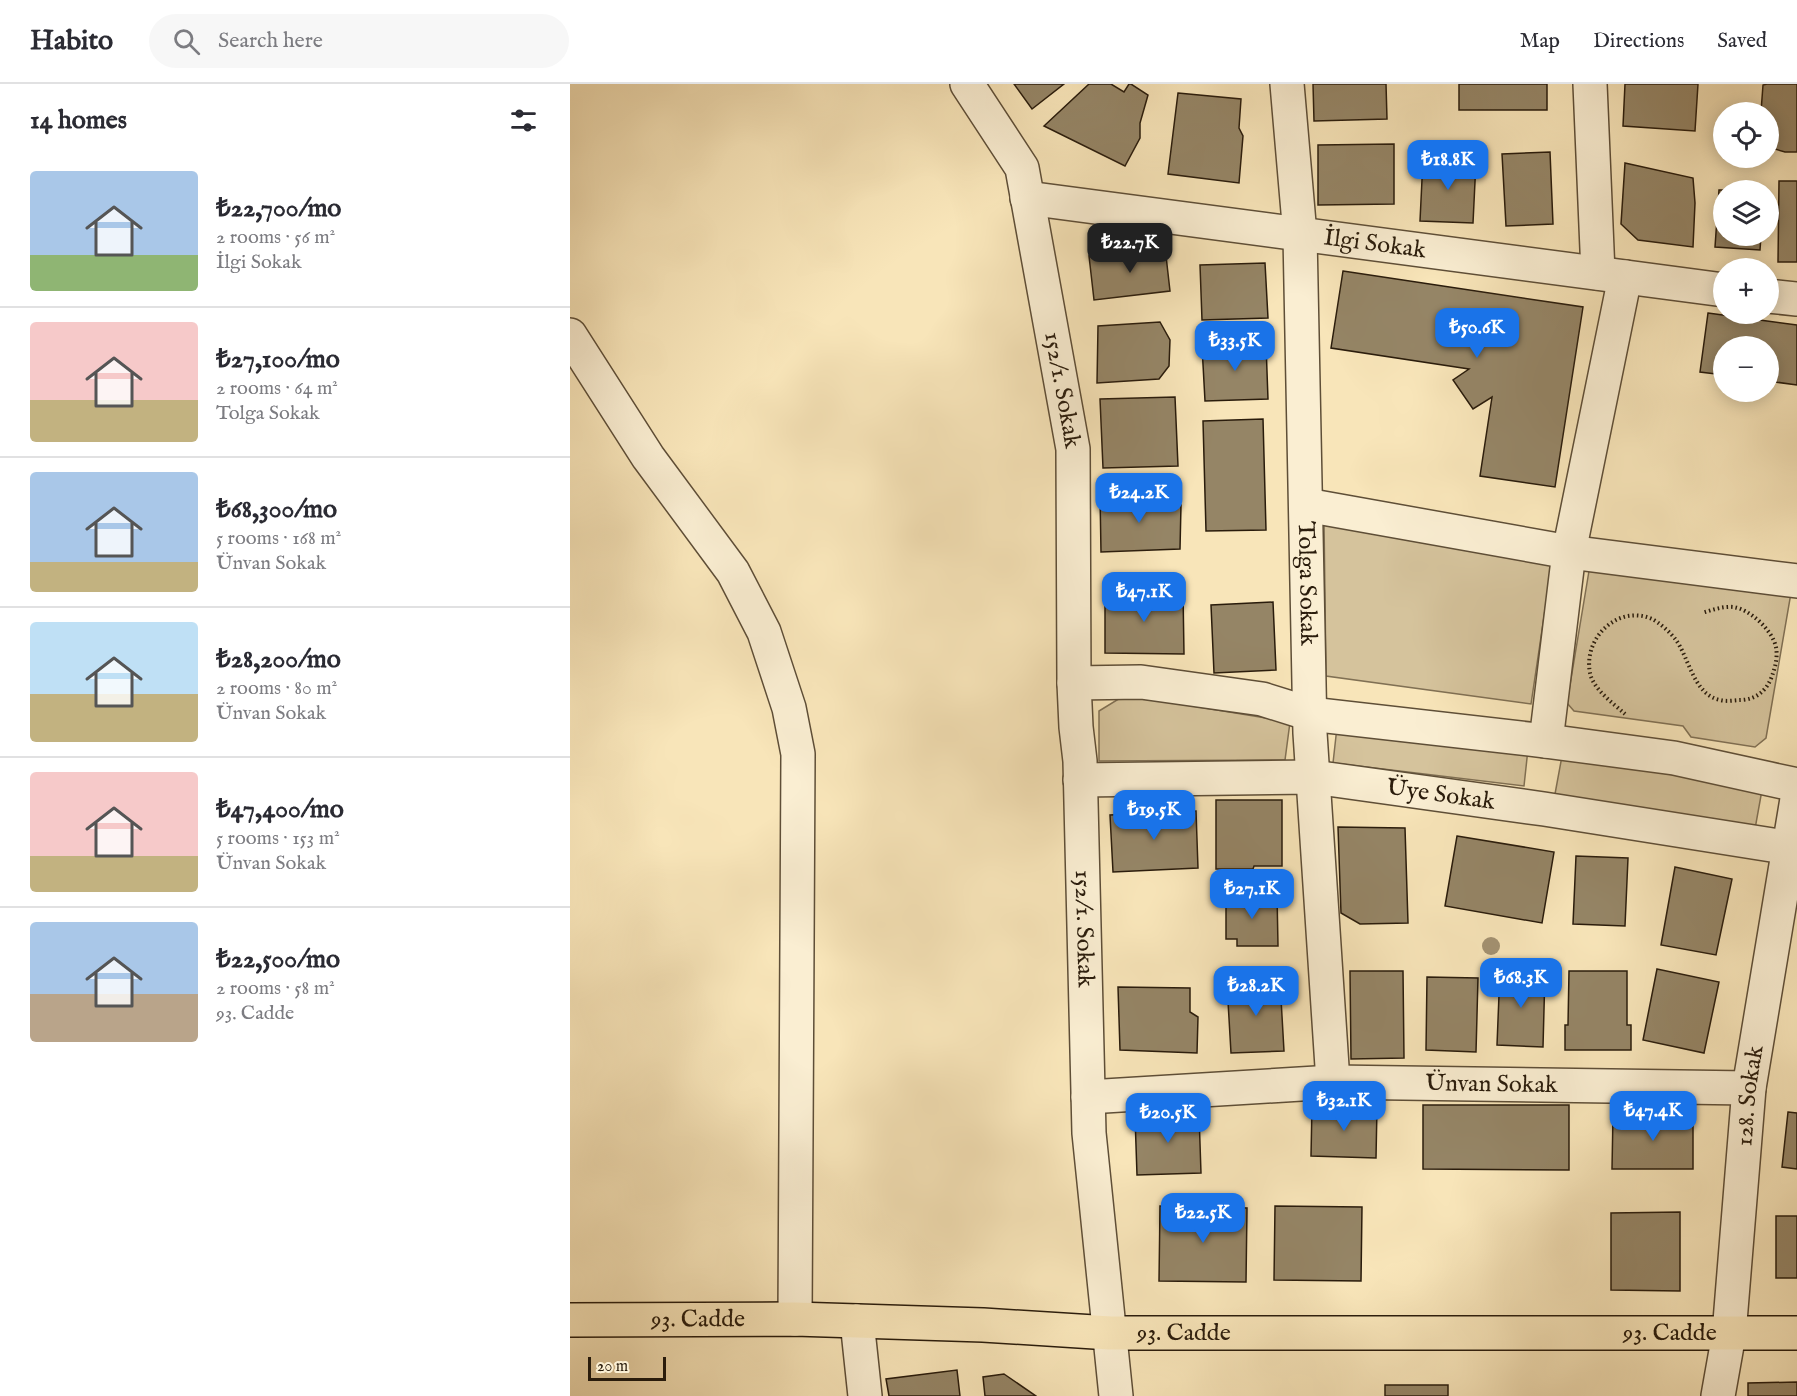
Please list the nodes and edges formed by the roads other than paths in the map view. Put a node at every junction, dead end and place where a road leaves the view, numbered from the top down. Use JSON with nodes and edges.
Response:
{"nodes":[{"id":1,"x":967,"y":84,"type":"edge"},
{"id":2,"x":1287,"y":84,"type":"edge"},
{"id":3,"x":1590,"y":84,"type":"edge"},
{"id":4,"x":1027,"y":198,"type":"junction"},
{"id":5,"x":1300,"y":235,"type":"junction"},
{"id":6,"x":1612,"y":275,"type":"junction"},
{"id":7,"x":1713,"y":289,"type":"edge"},
{"id":8,"x":1779,"y":298,"type":"edge"},
{"id":9,"x":1797,"y":300,"type":"edge"},
{"id":10,"x":570,"y":336,"type":"edge"},
{"id":11,"x":1306,"y":505,"type":"junction"},
{"id":12,"x":1569,"y":552,"type":"junction"},
{"id":13,"x":1797,"y":580,"type":"edge"},
{"id":14,"x":1074,"y":683,"type":"junction"},
{"id":15,"x":1310,"y":714,"type":"junction"},
{"id":16,"x":1546,"y":741,"type":"junction"},
{"id":17,"x":1313,"y":777,"type":"junction"},
{"id":18,"x":1080,"y":780,"type":"junction"},
{"id":19,"x":1797,"y":785,"type":"edge"},
{"id":20,"x":1797,"y":799,"type":"edge"},
{"id":21,"x":1793,"y":848,"type":"edge"},
{"id":22,"x":1333,"y":1082,"type":"junction"},
{"id":23,"x":1749,"y":1088,"type":"junction"},
{"id":24,"x":1088,"y":1097,"type":"junction"},
{"id":25,"x":795,"y":1319,"type":"junction"},
{"id":26,"x":570,"y":1320,"type":"edge"},
{"id":27,"x":857,"y":1321,"type":"junction"},
{"id":28,"x":1110,"y":1333,"type":"junction"},
{"id":29,"x":1797,"y":1333,"type":"edge"},
{"id":30,"x":1729,"y":1334,"type":"junction"},
{"id":31,"x":865,"y":1396,"type":"edge"},
{"id":32,"x":1116,"y":1396,"type":"edge"},
{"id":33,"x":1718,"y":1396,"type":"edge"}],
"edges":[{"from":1,"to":4,"type":"street","name":"152/1. Sokak"},
{"from":2,"to":5,"type":"street","name":"Tolga Sokak"},
{"from":3,"to":6,"type":"street"},
{"from":4,"to":5,"type":"street","name":"İlgi Sokak"},
{"from":4,"to":14,"type":"street","name":"152/1. Sokak"},
{"from":5,"to":6,"type":"street","name":"İlgi Sokak"},
{"from":5,"to":11,"type":"street","name":"Tolga Sokak"},
{"from":6,"to":7,"type":"street","name":"İlgi Sokak"},
{"from":6,"to":12,"type":"street"},
{"from":8,"to":9,"type":"street"},
{"from":10,"to":25,"type":"street"},
{"from":11,"to":12,"type":"street"},
{"from":11,"to":15,"type":"street","name":"Tolga Sokak"},
{"from":12,"to":13,"type":"street"},
{"from":12,"to":16,"type":"street"},
{"from":14,"to":15,"type":"street"},
{"from":14,"to":18,"type":"street","name":"152/1. Sokak"},
{"from":15,"to":16,"type":"street"},
{"from":15,"to":17,"type":"street","name":"Tolga Sokak"},
{"from":16,"to":19,"type":"street"},
{"from":17,"to":18,"type":"street","name":"Üye Sokak"},
{"from":17,"to":21,"type":"street","name":"Üye Sokak"},
{"from":17,"to":22,"type":"street","name":"Tolga Sokak"},
{"from":18,"to":24,"type":"street","name":"152/1. Sokak"},
{"from":20,"to":21,"type":"street","name":"128. Sokak"},
{"from":21,"to":23,"type":"street","name":"128. Sokak"},
{"from":22,"to":23,"type":"street","name":"Ünvan Sokak"},
{"from":22,"to":24,"type":"street","name":"Ünvan Sokak"},
{"from":23,"to":30,"type":"street","name":"128. Sokak"},
{"from":24,"to":28,"type":"street","name":"152/1. Sokak"},
{"from":25,"to":26,"type":"main road","name":"93. Cadde"},
{"from":25,"to":27,"type":"main road","name":"93. Cadde"},
{"from":27,"to":28,"type":"main road","name":"93. Cadde"},
{"from":27,"to":31,"type":"street"},
{"from":28,"to":30,"type":"main road","name":"93. Cadde"},
{"from":28,"to":32,"type":"street","name":"152/1. Sokak"},
{"from":29,"to":30,"type":"main road","name":"93. Cadde"},
{"from":30,"to":33,"type":"street","name":"128. Sokak"}]}
